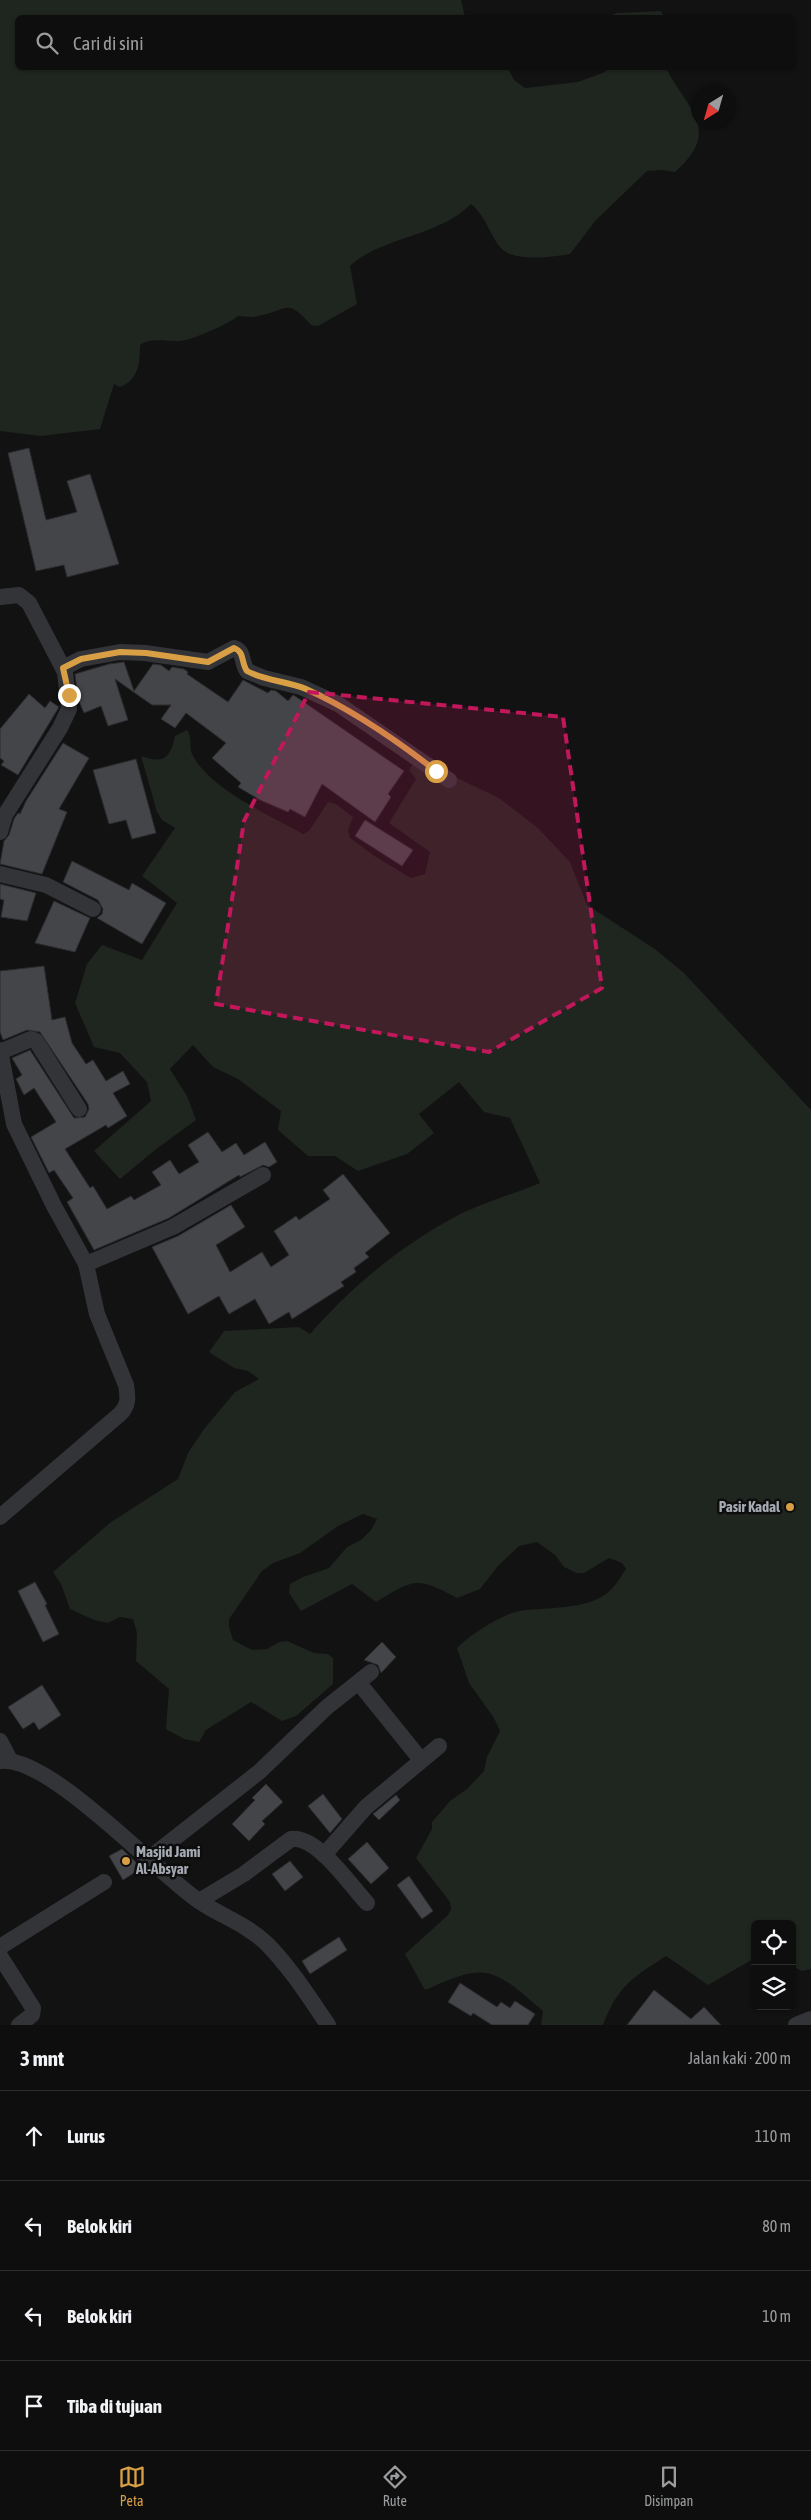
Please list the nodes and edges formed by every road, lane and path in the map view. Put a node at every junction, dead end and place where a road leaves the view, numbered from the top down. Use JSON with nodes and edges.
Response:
{"nodes":[{"id":1,"x":0,"y":597,"type":"edge"},
{"id":2,"x":63,"y":668,"type":"junction"},
{"id":3,"x":449,"y":780,"type":"dead end"},
{"id":4,"x":0,"y":832,"type":"edge"},
{"id":5,"x":0,"y":874,"type":"edge"},
{"id":6,"x":93,"y":908,"type":"dead end"},
{"id":7,"x":0,"y":1051,"type":"edge"},
{"id":8,"x":78,"y":1109,"type":"dead end"},
{"id":9,"x":263,"y":1174,"type":"dead end"},
{"id":10,"x":86,"y":1264,"type":"junction"},
{"id":11,"x":0,"y":1517,"type":"edge"},
{"id":12,"x":0,"y":1741,"type":"edge"},
{"id":13,"x":439,"y":1746,"type":"dead end"},
{"id":14,"x":5,"y":1760,"type":"edge"},
{"id":15,"x":421,"y":1760,"type":"junction"},
{"id":16,"x":324,"y":1855,"type":"junction"},
{"id":17,"x":147,"y":1860,"type":"junction"},
{"id":18,"x":104,"y":1882,"type":"dead end"},
{"id":19,"x":199,"y":1901,"type":"junction"},
{"id":20,"x":366,"y":1903,"type":"dead end"},
{"id":21,"x":0,"y":1947,"type":"edge"},
{"id":22,"x":0,"y":1956,"type":"edge"},
{"id":23,"x":811,"y":2019,"type":"edge"},
{"id":24,"x":19,"y":2025,"type":"edge"},
{"id":25,"x":328,"y":2025,"type":"edge"},
{"id":26,"x":796,"y":2025,"type":"edge"}],
"edges":[{"from":1,"to":2,"type":"street"},
{"from":2,"to":3,"type":"street"},
{"from":2,"to":4,"type":"street"},
{"from":5,"to":6,"type":"street"},
{"from":7,"to":8,"type":"street"},
{"from":7,"to":10,"type":"street"},
{"from":9,"to":10,"type":"street"},
{"from":10,"to":11,"type":"street"},
{"from":12,"to":14,"type":"street"},
{"from":13,"to":15,"type":"street"},
{"from":14,"to":17,"type":"street"},
{"from":15,"to":16,"type":"street"},
{"from":15,"to":17,"type":"street"},
{"from":16,"to":19,"type":"street"},
{"from":16,"to":20,"type":"street"},
{"from":17,"to":19,"type":"street"},
{"from":18,"to":21,"type":"street"},
{"from":19,"to":25,"type":"street"},
{"from":22,"to":24,"type":"street"},
{"from":23,"to":26,"type":"street"}]}
